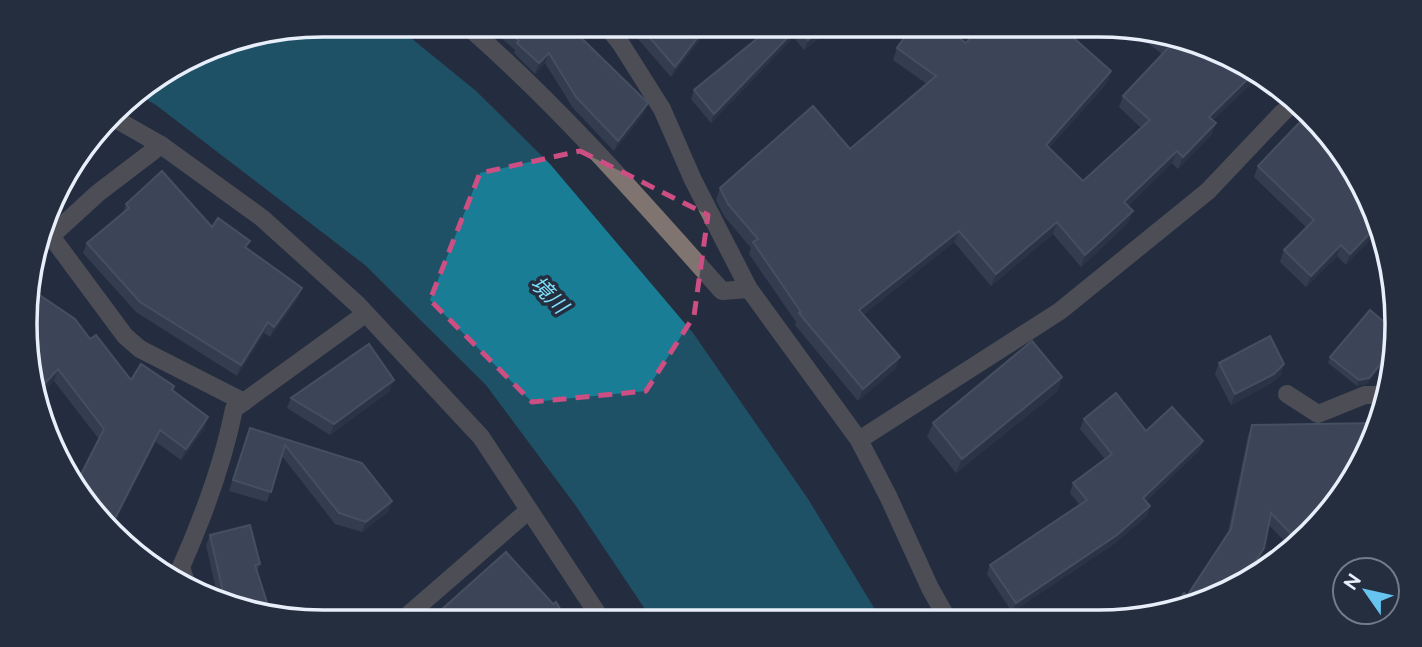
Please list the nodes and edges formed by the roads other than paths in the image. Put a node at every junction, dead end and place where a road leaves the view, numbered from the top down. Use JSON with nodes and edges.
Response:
{"nodes":[{"id":1,"x":481,"y":37,"type":"edge"},
{"id":2,"x":615,"y":37,"type":"edge"},
{"id":3,"x":1288,"y":108,"type":"edge"},
{"id":4,"x":120,"y":122,"type":"edge"},
{"id":5,"x":161,"y":145,"type":"junction"},
{"id":6,"x":749,"y":289,"type":"junction"},
{"id":7,"x":365,"y":314,"type":"junction"},
{"id":8,"x":1287,"y":394,"type":"dead end"},
{"id":9,"x":1376,"y":395,"type":"edge"},
{"id":10,"x":244,"y":402,"type":"junction"},
{"id":11,"x":859,"y":440,"type":"junction"},
{"id":12,"x":529,"y":510,"type":"junction"},
{"id":13,"x":183,"y":574,"type":"edge"},
{"id":14,"x":414,"y":610,"type":"edge"},
{"id":15,"x":595,"y":610,"type":"edge"},
{"id":16,"x":942,"y":610,"type":"edge"}],
"edges":[{"from":1,"to":6,"type":"street"},
{"from":2,"to":6,"type":"street"},
{"from":3,"to":11,"type":"street"},
{"from":4,"to":5,"type":"street"},
{"from":5,"to":7,"type":"street"},
{"from":5,"to":10,"type":"street"},
{"from":6,"to":11,"type":"street"},
{"from":7,"to":10,"type":"street"},
{"from":7,"to":12,"type":"street"},
{"from":8,"to":9,"type":"street"},
{"from":10,"to":13,"type":"street"},
{"from":11,"to":16,"type":"street"},
{"from":12,"to":14,"type":"street"},
{"from":12,"to":15,"type":"street"}]}
